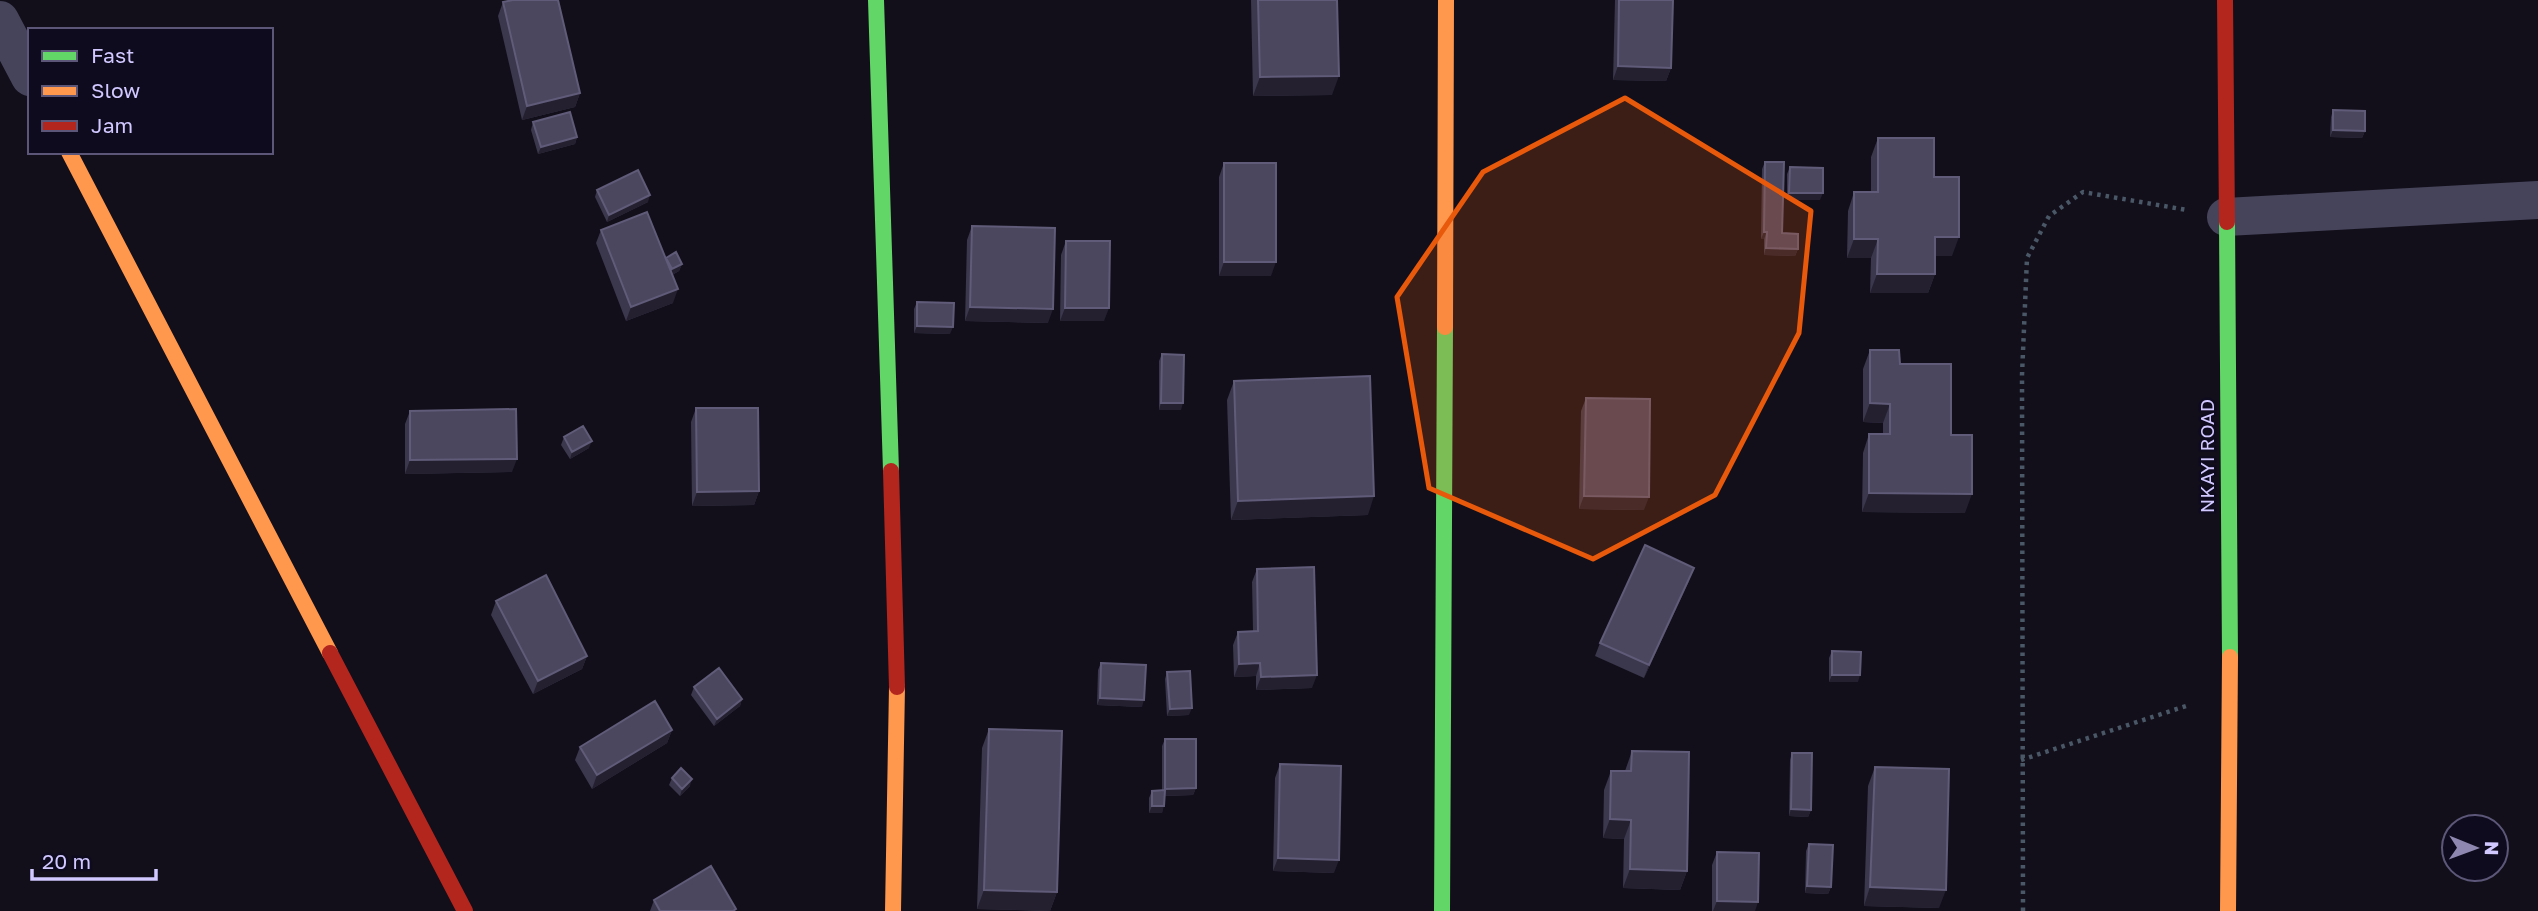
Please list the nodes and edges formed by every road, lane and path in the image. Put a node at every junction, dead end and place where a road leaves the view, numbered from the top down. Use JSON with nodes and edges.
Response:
{"nodes":[{"id":1,"x":876,"y":0,"type":"edge"},
{"id":2,"x":1446,"y":0,"type":"edge"},
{"id":3,"x":2225,"y":0,"type":"edge"},
{"id":4,"x":0,"y":20,"type":"edge"},
{"id":5,"x":28,"y":73,"type":"edge"},
{"id":6,"x":70,"y":154,"type":"edge"},
{"id":7,"x":2538,"y":200,"type":"edge"},
{"id":8,"x":2226,"y":217,"type":"junction"},
{"id":9,"x":2230,"y":693,"type":"junction"},
{"id":10,"x":2021,"y":760,"type":"junction"},
{"id":11,"x":465,"y":911,"type":"edge"},
{"id":12,"x":893,"y":911,"type":"edge"},
{"id":13,"x":1441,"y":911,"type":"edge"},
{"id":14,"x":2023,"y":911,"type":"edge"},
{"id":15,"x":2228,"y":911,"type":"edge"}],
"edges":[{"from":1,"to":12,"type":"street"},
{"from":2,"to":13,"type":"street"},
{"from":3,"to":8,"type":"street","name":"NKAYI ROAD"},
{"from":4,"to":5,"type":"street"},
{"from":6,"to":11,"type":"street"},
{"from":7,"to":8,"type":"street"},
{"from":8,"to":9,"type":"street","name":"NKAYI ROAD"},
{"from":8,"to":10,"type":"path"},
{"from":9,"to":10,"type":"path"},
{"from":9,"to":15,"type":"street","name":"NKAYI ROAD"},
{"from":10,"to":14,"type":"path"}]}
